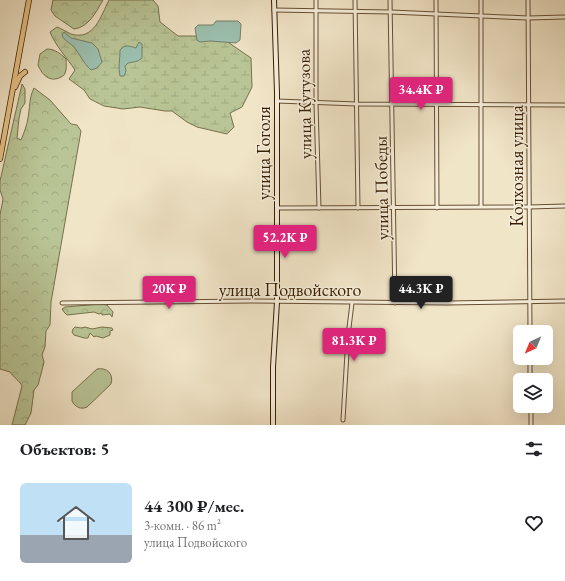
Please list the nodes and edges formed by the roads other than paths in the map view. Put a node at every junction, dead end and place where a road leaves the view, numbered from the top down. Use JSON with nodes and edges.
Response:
{"nodes":[{"id":1,"x":29,"y":0,"type":"edge"},
{"id":2,"x":274,"y":0,"type":"edge"},
{"id":3,"x":316,"y":0,"type":"edge"},
{"id":4,"x":355,"y":0,"type":"edge"},
{"id":5,"x":390,"y":0,"type":"edge"},
{"id":6,"x":436,"y":0,"type":"edge"},
{"id":7,"x":481,"y":0,"type":"edge"},
{"id":8,"x":528,"y":0,"type":"edge"},
{"id":9,"x":274,"y":10,"type":"junction"},
{"id":10,"x":316,"y":11,"type":"junction"},
{"id":11,"x":355,"y":12,"type":"junction"},
{"id":12,"x":391,"y":12,"type":"junction"},
{"id":13,"x":436,"y":14,"type":"junction"},
{"id":14,"x":481,"y":16,"type":"junction"},
{"id":15,"x":565,"y":17,"type":"edge"},
{"id":16,"x":528,"y":18,"type":"junction"},
{"id":17,"x":25,"y":72,"type":"dead end"},
{"id":18,"x":12,"y":92,"type":"junction"},
{"id":19,"x":277,"y":101,"type":"junction"},
{"id":20,"x":316,"y":103,"type":"junction"},
{"id":21,"x":357,"y":104,"type":"junction"},
{"id":22,"x":392,"y":104,"type":"junction"},
{"id":23,"x":436,"y":104,"type":"junction"},
{"id":24,"x":528,"y":104,"type":"junction"},
{"id":25,"x":482,"y":105,"type":"junction"},
{"id":26,"x":565,"y":105,"type":"edge"},
{"id":27,"x":0,"y":159,"type":"edge"},
{"id":28,"x":481,"y":206,"type":"junction"},
{"id":29,"x":565,"y":206,"type":"edge"},
{"id":30,"x":529,"y":207,"type":"junction"},
{"id":31,"x":277,"y":208,"type":"junction"},
{"id":32,"x":319,"y":208,"type":"junction"},
{"id":33,"x":358,"y":208,"type":"junction"},
{"id":34,"x":394,"y":208,"type":"junction"},
{"id":35,"x":438,"y":208,"type":"junction"},
{"id":36,"x":530,"y":301,"type":"junction"},
{"id":37,"x":565,"y":301,"type":"edge"},
{"id":38,"x":277,"y":302,"type":"junction"},
{"id":39,"x":62,"y":303,"type":"dead end"},
{"id":40,"x":352,"y":303,"type":"junction"},
{"id":41,"x":395,"y":303,"type":"junction"},
{"id":42,"x":530,"y":325,"type":"edge"},
{"id":43,"x":531,"y":413,"type":"edge"},
{"id":44,"x":343,"y":420,"type":"dead end"},
{"id":45,"x":272,"y":425,"type":"edge"},
{"id":46,"x":531,"y":425,"type":"edge"}],
"edges":[{"from":1,"to":18,"type":"highway"},
{"from":2,"to":9,"type":"main road","name":"улица Гоголя"},
{"from":3,"to":10,"type":"street","name":"улица Кутузова"},
{"from":4,"to":11,"type":"street"},
{"from":5,"to":12,"type":"street","name":"улица Победы"},
{"from":6,"to":13,"type":"street"},
{"from":7,"to":14,"type":"street"},
{"from":8,"to":16,"type":"street","name":"Колхозная улица"},
{"from":9,"to":10,"type":"street"},
{"from":9,"to":19,"type":"main road","name":"улица Гоголя"},
{"from":10,"to":11,"type":"street"},
{"from":10,"to":20,"type":"street","name":"улица Кутузова"},
{"from":11,"to":12,"type":"street"},
{"from":11,"to":21,"type":"street"},
{"from":12,"to":13,"type":"street"},
{"from":12,"to":22,"type":"street","name":"улица Победы"},
{"from":13,"to":14,"type":"street"},
{"from":13,"to":23,"type":"street"},
{"from":14,"to":16,"type":"street"},
{"from":14,"to":25,"type":"street"},
{"from":15,"to":16,"type":"street"},
{"from":16,"to":24,"type":"street","name":"Колхозная улица"},
{"from":17,"to":18,"type":"highway"},
{"from":18,"to":27,"type":"highway"},
{"from":19,"to":20,"type":"street"},
{"from":19,"to":31,"type":"main road","name":"улица Гоголя"},
{"from":20,"to":21,"type":"street"},
{"from":20,"to":32,"type":"street","name":"улица Кутузова"},
{"from":21,"to":22,"type":"street"},
{"from":21,"to":33,"type":"street"},
{"from":22,"to":23,"type":"street"},
{"from":22,"to":34,"type":"street","name":"улица Победы"},
{"from":23,"to":25,"type":"street"},
{"from":23,"to":35,"type":"street"},
{"from":24,"to":25,"type":"street"},
{"from":24,"to":26,"type":"street"},
{"from":24,"to":30,"type":"street","name":"Колхозная улица"},
{"from":25,"to":28,"type":"street"},
{"from":28,"to":30,"type":"street"},
{"from":28,"to":35,"type":"street"},
{"from":29,"to":30,"type":"street"},
{"from":30,"to":36,"type":"street","name":"Колхозная улица"},
{"from":31,"to":32,"type":"street"},
{"from":31,"to":38,"type":"main road","name":"улица Гоголя"},
{"from":32,"to":33,"type":"street"},
{"from":33,"to":34,"type":"street"},
{"from":34,"to":35,"type":"street"},
{"from":34,"to":41,"type":"street","name":"улица Победы"},
{"from":36,"to":37,"type":"street","name":"улица Подвойского"},
{"from":36,"to":41,"type":"street","name":"улица Подвойского"},
{"from":36,"to":42,"type":"street","name":"Колхозная улица"},
{"from":38,"to":39,"type":"street","name":"улица Подвойского"},
{"from":38,"to":40,"type":"street","name":"улица Подвойского"},
{"from":38,"to":45,"type":"main road","name":"улица Гоголя"},
{"from":40,"to":41,"type":"street","name":"улица Подвойского"},
{"from":40,"to":44,"type":"street"},
{"from":43,"to":46,"type":"street"}]}
